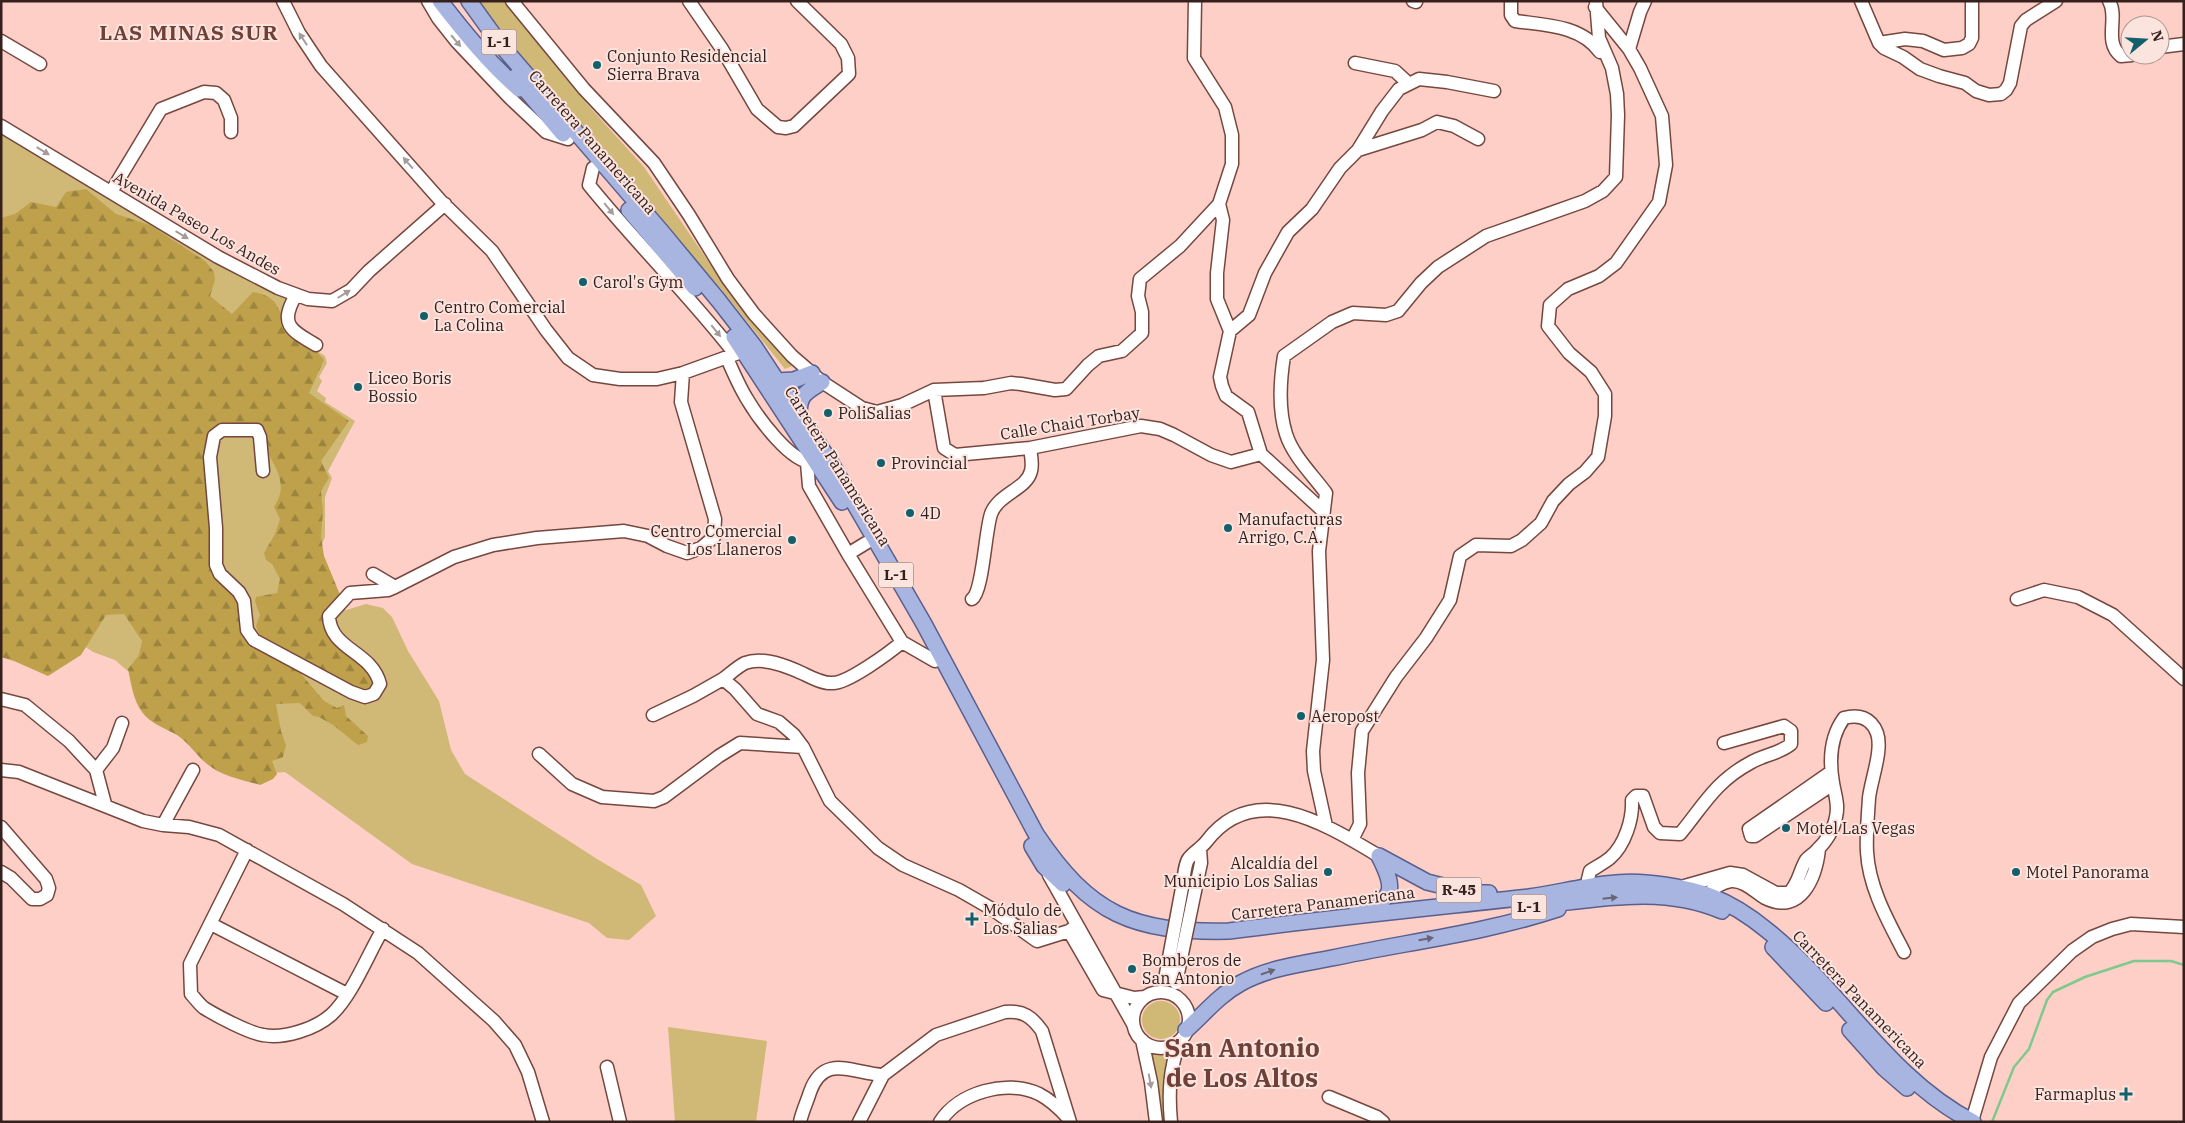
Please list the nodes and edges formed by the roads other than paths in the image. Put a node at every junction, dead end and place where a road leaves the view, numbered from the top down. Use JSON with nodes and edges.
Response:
{"nodes":[{"id":1,"x":283,"y":1,"type":"edge"},
{"id":2,"x":428,"y":1,"type":"edge"},
{"id":3,"x":440,"y":1,"type":"edge"},
{"id":4,"x":458,"y":1,"type":"edge"},
{"id":5,"x":469,"y":1,"type":"edge"},
{"id":6,"x":512,"y":1,"type":"edge"},
{"id":7,"x":689,"y":1,"type":"edge"},
{"id":8,"x":796,"y":1,"type":"edge"},
{"id":9,"x":1195,"y":1,"type":"edge"},
{"id":10,"x":1511,"y":1,"type":"edge"},
{"id":11,"x":1645,"y":1,"type":"edge"},
{"id":12,"x":1861,"y":1,"type":"edge"},
{"id":13,"x":1972,"y":1,"type":"edge"},
{"id":14,"x":2056,"y":1,"type":"edge"},
{"id":15,"x":2109,"y":1,"type":"edge"},
{"id":16,"x":1595,"y":4,"type":"edge"},
{"id":17,"x":1,"y":41,"type":"edge"},
{"id":18,"x":1879,"y":43,"type":"junction"},
{"id":19,"x":2184,"y":44,"type":"edge"},
{"id":20,"x":2170,"y":46,"type":"edge"},
{"id":21,"x":1629,"y":49,"type":"junction"},
{"id":22,"x":2120,"y":55,"type":"edge"},
{"id":23,"x":1354,"y":63,"type":"dead end"},
{"id":24,"x":40,"y":64,"type":"dead end"},
{"id":25,"x":1612,"y":68,"type":"junction"},
{"id":26,"x":1408,"y":83,"type":"junction"},
{"id":27,"x":1494,"y":91,"type":"dead end"},
{"id":28,"x":536,"y":104,"type":"junction"},
{"id":29,"x":1,"y":126,"type":"edge"},
{"id":30,"x":231,"y":132,"type":"dead end"},
{"id":31,"x":568,"y":139,"type":"junction"},
{"id":32,"x":1478,"y":139,"type":"dead end"},
{"id":33,"x":1358,"y":150,"type":"junction"},
{"id":34,"x":111,"y":192,"type":"junction"},
{"id":35,"x":442,"y":202,"type":"junction"},
{"id":36,"x":1219,"y":204,"type":"junction"},
{"id":37,"x":296,"y":295,"type":"junction"},
{"id":38,"x":1230,"y":330,"type":"junction"},
{"id":39,"x":316,"y":345,"type":"dead end"},
{"id":40,"x":735,"y":354,"type":"junction"},
{"id":41,"x":683,"y":373,"type":"junction"},
{"id":42,"x":817,"y":378,"type":"junction"},
{"id":43,"x":777,"y":381,"type":"junction"},
{"id":44,"x":934,"y":390,"type":"junction"},
{"id":45,"x":799,"y":416,"type":"junction"},
{"id":46,"x":1030,"y":448,"type":"junction"},
{"id":47,"x":1261,"y":454,"type":"junction"},
{"id":48,"x":812,"y":462,"type":"junction"},
{"id":49,"x":263,"y":471,"type":"dead end"},
{"id":50,"x":1322,"y":510,"type":"junction"},
{"id":51,"x":866,"y":543,"type":"junction"},
{"id":52,"x":848,"y":554,"type":"junction"},
{"id":53,"x":373,"y":574,"type":"dead end"},
{"id":54,"x":395,"y":587,"type":"junction"},
{"id":55,"x":972,"y":599,"type":"dead end"},
{"id":56,"x":2018,"y":599,"type":"dead end"},
{"id":57,"x":902,"y":642,"type":"junction"},
{"id":58,"x":935,"y":662,"type":"junction"},
{"id":59,"x":723,"y":679,"type":"junction"},
{"id":60,"x":2184,"y":679,"type":"edge"},
{"id":61,"x":1,"y":699,"type":"edge"},
{"id":62,"x":653,"y":715,"type":"dead end"},
{"id":63,"x":122,"y":723,"type":"dead end"},
{"id":64,"x":1724,"y":744,"type":"dead end"},
{"id":65,"x":803,"y":747,"type":"junction"},
{"id":66,"x":539,"y":754,"type":"dead end"},
{"id":67,"x":1,"y":770,"type":"edge"},
{"id":68,"x":96,"y":770,"type":"junction"},
{"id":69,"x":194,"y":770,"type":"dead end"},
{"id":70,"x":1832,"y":778,"type":"junction"},
{"id":71,"x":105,"y":804,"type":"junction"},
{"id":72,"x":163,"y":825,"type":"junction"},
{"id":73,"x":1326,"y":826,"type":"junction"},
{"id":74,"x":1,"y":827,"type":"edge"},
{"id":75,"x":1352,"y":840,"type":"junction"},
{"id":76,"x":1819,"y":849,"type":"junction"},
{"id":77,"x":247,"y":850,"type":"junction"},
{"id":78,"x":1379,"y":856,"type":"junction"},
{"id":79,"x":1044,"y":866,"type":"junction"},
{"id":80,"x":1,"y":872,"type":"edge"},
{"id":81,"x":1594,"y":887,"type":"junction"},
{"id":82,"x":1681,"y":887,"type":"junction"},
{"id":83,"x":1708,"y":894,"type":"junction"},
{"id":84,"x":1546,"y":895,"type":"junction"},
{"id":85,"x":1584,"y":900,"type":"junction"},
{"id":86,"x":1319,"y":920,"type":"junction"},
{"id":87,"x":211,"y":924,"type":"junction"},
{"id":88,"x":2184,"y":927,"type":"edge"},
{"id":89,"x":1073,"y":928,"type":"junction"},
{"id":90,"x":383,"y":929,"type":"junction"},
{"id":91,"x":1904,"y":952,"type":"dead end"},
{"id":92,"x":1170,"y":981,"type":"junction"},
{"id":93,"x":1159,"y":992,"type":"junction"},
{"id":94,"x":347,"y":994,"type":"junction"},
{"id":95,"x":1115,"y":994,"type":"junction"},
{"id":96,"x":1145,"y":997,"type":"junction"},
{"id":97,"x":1180,"y":1000,"type":"junction"},
{"id":98,"x":1133,"y":1024,"type":"junction"},
{"id":99,"x":1183,"y":1036,"type":"junction"},
{"id":100,"x":1142,"y":1040,"type":"junction"},
{"id":101,"x":607,"y":1067,"type":"dead end"},
{"id":102,"x":883,"y":1075,"type":"junction"},
{"id":103,"x":1329,"y":1097,"type":"dead end"},
{"id":104,"x":1070,"y":1120,"type":"edge"},
{"id":105,"x":1972,"y":1121,"type":"edge"},
{"id":106,"x":543,"y":1122,"type":"edge"},
{"id":107,"x":620,"y":1122,"type":"edge"},
{"id":108,"x":800,"y":1122,"type":"edge"},
{"id":109,"x":859,"y":1122,"type":"edge"},
{"id":110,"x":940,"y":1122,"type":"edge"},
{"id":111,"x":1156,"y":1122,"type":"edge"},
{"id":112,"x":1171,"y":1122,"type":"edge"},
{"id":113,"x":1383,"y":1122,"type":"edge"},
{"id":114,"x":1952,"y":1122,"type":"edge"}],
"edges":[{"from":35,"to":1,"type":"street","one_way":true},
{"from":2,"to":31,"type":"street","one_way":true},
{"from":3,"to":28,"type":"main road","number":"L-1"},
{"from":4,"to":28,"type":"main road","name":"Carretera Panamericana","number":"L-1"},
{"from":5,"to":43,"type":"main road","name":"Carretera Panamericana","number":"L-1"},
{"from":6,"to":42,"type":"street"},
{"from":7,"to":8,"type":"street"},
{"from":9,"to":36,"type":"street"},
{"from":10,"to":25,"type":"street"},
{"from":11,"to":21,"type":"street"},
{"from":12,"to":18,"type":"street"},
{"from":13,"to":18,"type":"street"},
{"from":14,"to":18,"type":"street"},
{"from":15,"to":22,"type":"street"},
{"from":16,"to":21,"type":"street"},
{"from":16,"to":25,"type":"street"},
{"from":17,"to":24,"type":"street"},
{"from":19,"to":20,"type":"street"},
{"from":21,"to":75,"type":"street"},
{"from":23,"to":26,"type":"street"},
{"from":25,"to":50,"type":"street"},
{"from":26,"to":27,"type":"street"},
{"from":26,"to":33,"type":"street"},
{"from":28,"to":31,"type":"main road","name":"Carretera Panamericana","number":"L-1"},
{"from":29,"to":34,"type":"street","name":"Avenida Paseo Los Andes","one_way":true},
{"from":30,"to":34,"type":"street"},
{"from":31,"to":40,"type":"main road","name":"Carretera Panamericana","number":"L-1","one_way":true},
{"from":32,"to":33,"type":"street"},
{"from":33,"to":38,"type":"street"},
{"from":34,"to":37,"type":"street","name":"Avenida Paseo Los Andes","one_way":true},
{"from":37,"to":35,"type":"street","name":"Avenida Paseo Los Andes","one_way":true},
{"from":35,"to":41,"type":"street"},
{"from":36,"to":38,"type":"street"},
{"from":36,"to":44,"type":"street"},
{"from":37,"to":39,"type":"street"},
{"from":38,"to":47,"type":"street"},
{"from":40,"to":41,"type":"street"},
{"from":40,"to":48,"type":"main road","name":"Carretera Panamericana","number":"L-1"},
{"from":40,"to":48,"type":"street"},
{"from":41,"to":54,"type":"street"},
{"from":42,"to":43,"type":"main road"},
{"from":42,"to":44,"type":"street"},
{"from":42,"to":45,"type":"main road"},
{"from":43,"to":45,"type":"main road","name":"Carretera Panamericana","number":"L-1"},
{"from":44,"to":46,"type":"street","name":"Calle Chaid Torbay"},
{"from":45,"to":86,"type":"main road","name":"Carretera Panamericana","number":"L-1"},
{"from":46,"to":47,"type":"street","name":"Calle Chaid Torbay"},
{"from":46,"to":55,"type":"street"},
{"from":47,"to":50,"type":"street"},
{"from":48,"to":51,"type":"main road","name":"Carretera Panamericana","number":"L-1"},
{"from":48,"to":52,"type":"street"},
{"from":49,"to":54,"type":"street"},
{"from":50,"to":73,"type":"street"},
{"from":51,"to":52,"type":"street"},
{"from":51,"to":58,"type":"main road","name":"Carretera Panamericana","number":"L-1"},
{"from":52,"to":57,"type":"street"},
{"from":53,"to":54,"type":"street"},
{"from":56,"to":60,"type":"street"},
{"from":57,"to":58,"type":"street"},
{"from":57,"to":59,"type":"street"},
{"from":58,"to":79,"type":"main road","name":"Carretera Panamericana","number":"L-1"},
{"from":59,"to":62,"type":"street"},
{"from":59,"to":65,"type":"street"},
{"from":61,"to":68,"type":"street"},
{"from":63,"to":68,"type":"street"},
{"from":64,"to":81,"type":"street"},
{"from":65,"to":66,"type":"street"},
{"from":65,"to":89,"type":"street"},
{"from":67,"to":71,"type":"street"},
{"from":68,"to":71,"type":"street"},
{"from":69,"to":72,"type":"street"},
{"from":70,"to":70,"type":"street"},
{"from":70,"to":76,"type":"street"},
{"from":70,"to":91,"type":"street"},
{"from":71,"to":72,"type":"street"},
{"from":72,"to":77,"type":"street"},
{"from":73,"to":75,"type":"street","number":"R-45"},
{"from":73,"to":92,"type":"street","number":"R-45","bridge":true},
{"from":74,"to":80,"type":"street"},
{"from":75,"to":78,"type":"street","number":"R-45"},
{"from":76,"to":82,"type":"street"},
{"from":76,"to":83,"type":"street"},
{"from":77,"to":87,"type":"street"},
{"from":77,"to":90,"type":"street"},
{"from":78,"to":84,"type":"main road","number":"R-45"},
{"from":78,"to":86,"type":"main road","number":"L-1"},
{"from":79,"to":85,"type":"main road","name":"Carretera Panamericana","number":"L-1"},
{"from":79,"to":89,"type":"street"},
{"from":81,"to":82,"type":"main road","name":"Carretera Panamericana","number":"L-1"},
{"from":81,"to":84,"type":"main road","name":"Carretera Panamericana","number":"L-1"},
{"from":82,"to":83,"type":"main road","name":"Carretera Panamericana","number":"L-1"},
{"from":83,"to":105,"type":"main road","name":"Carretera Panamericana","number":"L-1"},
{"from":84,"to":86,"type":"main road","name":"Carretera Panamericana","number":"L-1"},
{"from":99,"to":85,"type":"main road","one_way":true},
{"from":85,"to":114,"type":"main road","name":"Carretera Panamericana","number":"L-1","one_way":true},
{"from":87,"to":94,"type":"street"},
{"from":87,"to":94,"type":"street"},
{"from":88,"to":105,"type":"street"},
{"from":89,"to":95,"type":"street"},
{"from":90,"to":94,"type":"street"},
{"from":90,"to":106,"type":"street"},
{"from":92,"to":93,"type":"street","number":"R-45"},
{"from":92,"to":97,"type":"street","number":"R-45"},
{"from":93,"to":96,"type":"street"},
{"from":93,"to":97,"type":"street"},
{"from":95,"to":96,"type":"street"},
{"from":95,"to":98,"type":"street"},
{"from":96,"to":98,"type":"street"},
{"from":97,"to":99,"type":"street","number":"R-45"},
{"from":98,"to":100,"type":"street"},
{"from":99,"to":100,"type":"street"},
{"from":99,"to":112,"type":"street","number":"R-45"},
{"from":100,"to":111,"type":"street","one_way":true},
{"from":101,"to":107,"type":"street"},
{"from":102,"to":104,"type":"street"},
{"from":102,"to":108,"type":"street"},
{"from":102,"to":109,"type":"street"},
{"from":103,"to":113,"type":"street"},
{"from":104,"to":110,"type":"street"}]}
